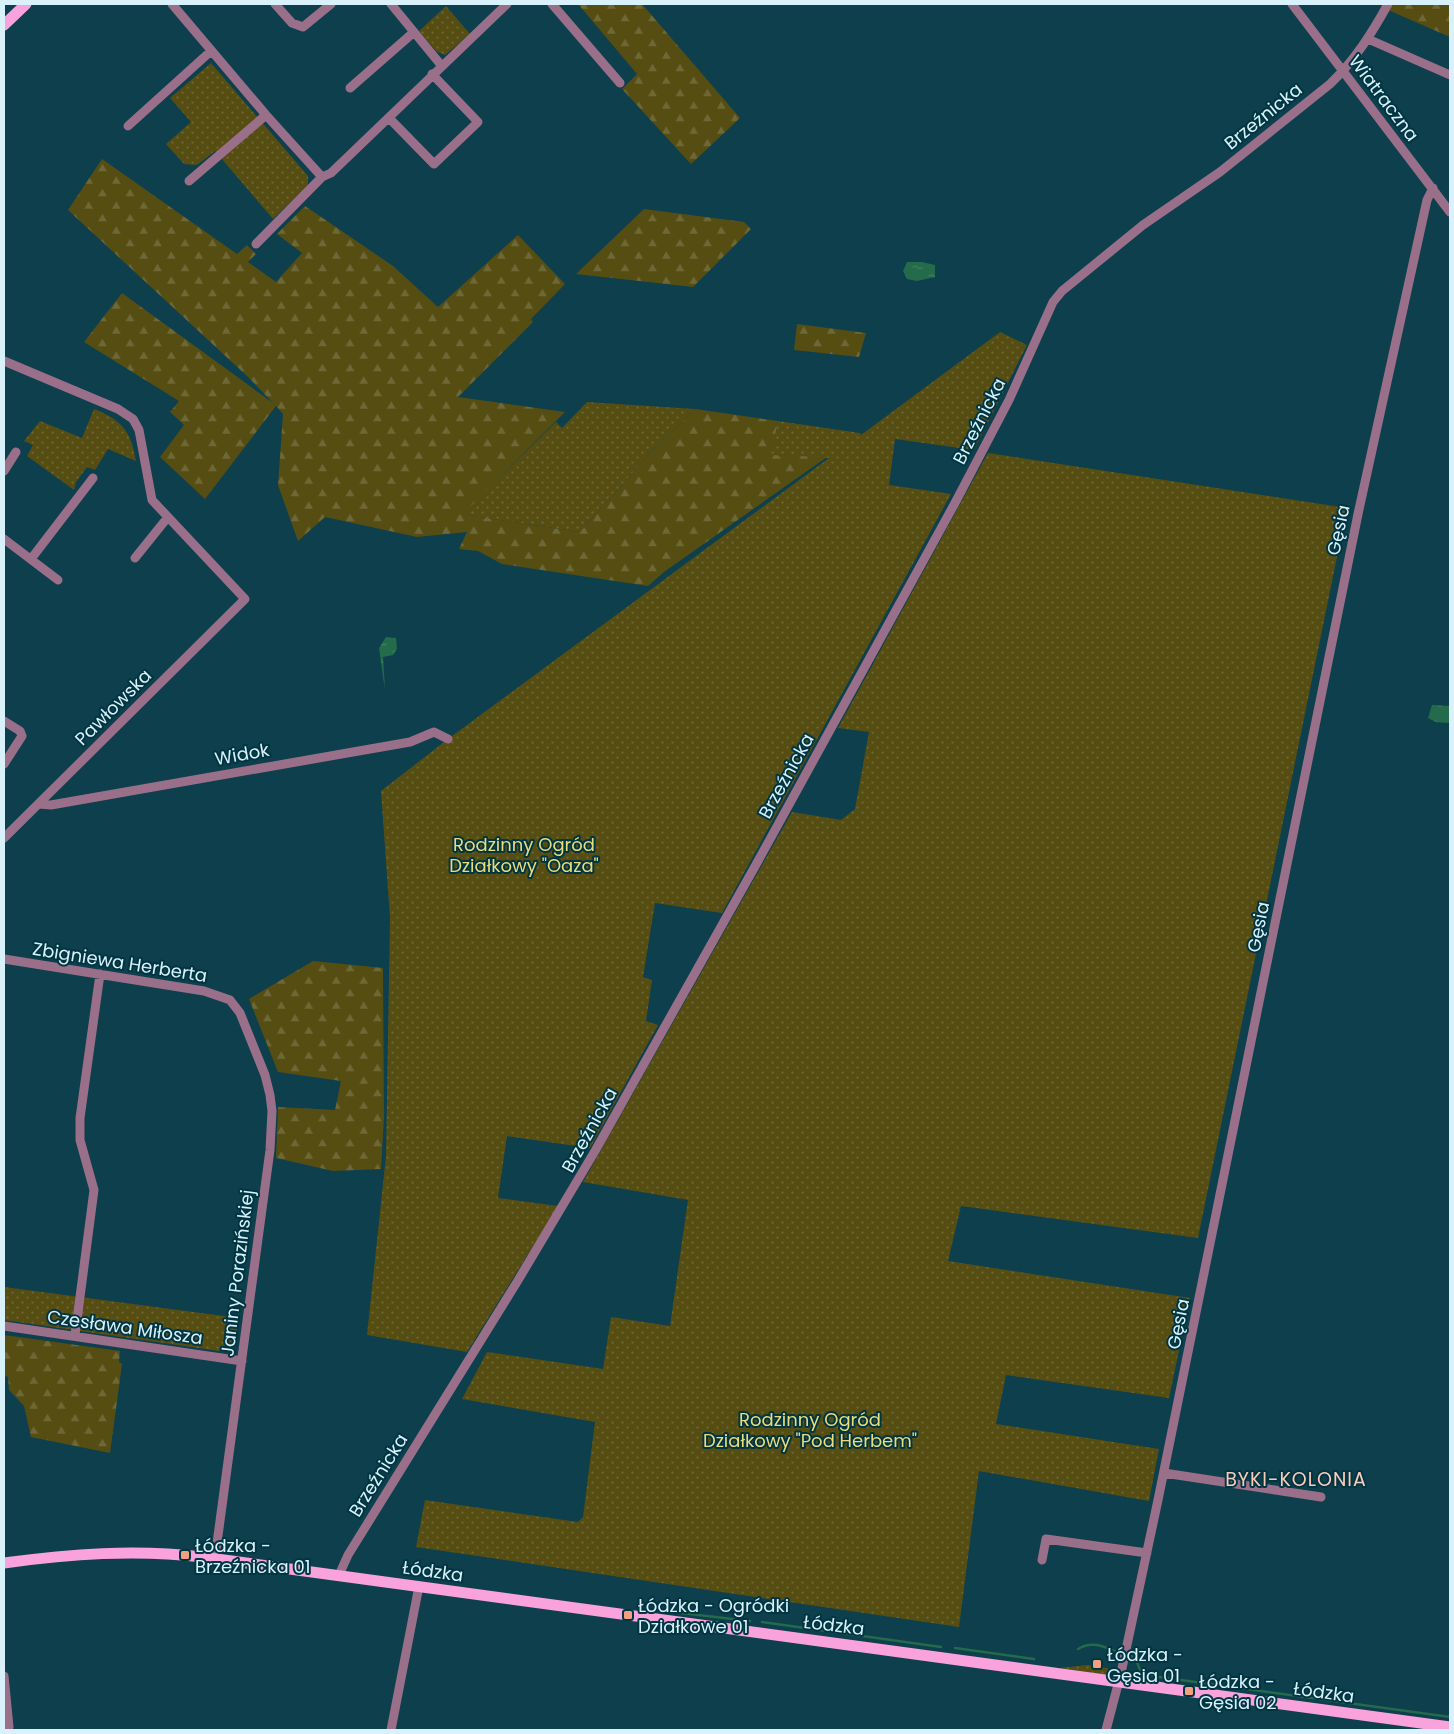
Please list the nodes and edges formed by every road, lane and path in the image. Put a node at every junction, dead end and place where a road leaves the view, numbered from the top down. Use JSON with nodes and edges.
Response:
{"nodes":[{"id":1,"x":26,"y":4,"type":"edge"},
{"id":2,"x":172,"y":4,"type":"edge"},
{"id":3,"x":275,"y":4,"type":"edge"},
{"id":4,"x":331,"y":4,"type":"edge"},
{"id":5,"x":391,"y":4,"type":"edge"},
{"id":6,"x":507,"y":4,"type":"edge"},
{"id":7,"x":552,"y":4,"type":"edge"},
{"id":8,"x":1292,"y":4,"type":"edge"},
{"id":9,"x":1388,"y":4,"type":"edge"},
{"id":10,"x":4,"y":25,"type":"edge"},
{"id":11,"x":414,"y":32,"type":"junction"},
{"id":12,"x":1368,"y":39,"type":"junction"},
{"id":13,"x":211,"y":51,"type":"junction"},
{"id":14,"x":441,"y":65,"type":"junction"},
{"id":15,"x":1344,"y":71,"type":"junction"},
{"id":16,"x":432,"y":74,"type":"junction"},
{"id":17,"x":1450,"y":75,"type":"edge"},
{"id":18,"x":620,"y":83,"type":"dead end"},
{"id":19,"x":350,"y":88,"type":"dead end"},
{"id":20,"x":266,"y":115,"type":"junction"},
{"id":21,"x":389,"y":118,"type":"junction"},
{"id":22,"x":128,"y":126,"type":"dead end"},
{"id":23,"x":322,"y":177,"type":"junction"},
{"id":24,"x":188,"y":181,"type":"dead end"},
{"id":25,"x":1433,"y":188,"type":"junction"},
{"id":26,"x":1450,"y":212,"type":"edge"},
{"id":27,"x":256,"y":244,"type":"dead end"},
{"id":28,"x":4,"y":362,"type":"edge"},
{"id":29,"x":16,"y":452,"type":"dead end"},
{"id":30,"x":4,"y":471,"type":"edge"},
{"id":31,"x":93,"y":478,"type":"dead end"},
{"id":32,"x":168,"y":517,"type":"junction"},
{"id":33,"x":4,"y":539,"type":"edge"},
{"id":34,"x":135,"y":558,"type":"dead end"},
{"id":35,"x":31,"y":559,"type":"junction"},
{"id":36,"x":58,"y":580,"type":"dead end"},
{"id":37,"x":4,"y":721,"type":"edge"},
{"id":38,"x":448,"y":738,"type":"dead end"},
{"id":39,"x":4,"y":764,"type":"edge"},
{"id":40,"x":40,"y":804,"type":"junction"},
{"id":41,"x":4,"y":838,"type":"edge"},
{"id":42,"x":4,"y":959,"type":"edge"},
{"id":43,"x":100,"y":974,"type":"junction"},
{"id":44,"x":230,"y":1000,"type":"joint"},
{"id":45,"x":4,"y":1326,"type":"edge"},
{"id":46,"x":75,"y":1336,"type":"junction"},
{"id":47,"x":242,"y":1360,"type":"junction"},
{"id":48,"x":1164,"y":1474,"type":"junction"},
{"id":49,"x":1321,"y":1497,"type":"dead end"},
{"id":50,"x":1147,"y":1553,"type":"junction"},
{"id":51,"x":215,"y":1558,"type":"junction"},
{"id":52,"x":1042,"y":1560,"type":"dead end"},
{"id":53,"x":4,"y":1563,"type":"edge"},
{"id":54,"x":339,"y":1575,"type":"junction"},
{"id":55,"x":419,"y":1586,"type":"junction"},
{"id":56,"x":4,"y":1676,"type":"edge"},
{"id":57,"x":1120,"y":1678,"type":"junction"},
{"id":58,"x":9,"y":1727,"type":"dead end"},
{"id":59,"x":1450,"y":1727,"type":"edge"},
{"id":60,"x":391,"y":1730,"type":"edge"},
{"id":61,"x":1106,"y":1730,"type":"edge"}],
"edges":[{"from":1,"to":10,"type":"main road"},
{"from":2,"to":13,"type":"street"},
{"from":3,"to":4,"type":"street"},
{"from":5,"to":11,"type":"street"},
{"from":6,"to":14,"type":"street"},
{"from":7,"to":18,"type":"street"},
{"from":8,"to":15,"type":"street","name":"Wiatraczna"},
{"from":9,"to":12,"type":"street","name":"Brzeźnicka"},
{"from":11,"to":14,"type":"street"},
{"from":11,"to":19,"type":"street"},
{"from":12,"to":15,"type":"street","name":"Brzeźnicka"},
{"from":12,"to":17,"type":"street"},
{"from":13,"to":20,"type":"street"},
{"from":13,"to":22,"type":"street"},
{"from":14,"to":16,"type":"street"},
{"from":15,"to":25,"type":"street","name":"Wiatraczna"},
{"from":15,"to":54,"type":"street","name":"Brzeźnicka"},
{"from":16,"to":21,"type":"street"},
{"from":16,"to":21,"type":"street"},
{"from":20,"to":23,"type":"street"},
{"from":20,"to":24,"type":"street"},
{"from":21,"to":23,"type":"street"},
{"from":23,"to":27,"type":"street"},
{"from":25,"to":26,"type":"street","name":"Wiatraczna"},
{"from":25,"to":48,"type":"street","name":"Gęsia"},
{"from":28,"to":32,"type":"street"},
{"from":29,"to":30,"type":"street"},
{"from":31,"to":35,"type":"street"},
{"from":32,"to":34,"type":"street"},
{"from":32,"to":40,"type":"street","name":"Pawłowska"},
{"from":33,"to":35,"type":"street"},
{"from":35,"to":36,"type":"street"},
{"from":37,"to":39,"type":"street"},
{"from":38,"to":40,"type":"street","name":"Widok"},
{"from":40,"to":41,"type":"street","name":"Pawłowska"},
{"from":42,"to":43,"type":"street","name":"Zbigniewa Herberta"},
{"from":43,"to":44,"type":"street","name":"Zbigniewa Herberta"},
{"from":43,"to":46,"type":"street"},
{"from":44,"to":47,"type":"street","name":"Janiny Porazińskiej"},
{"from":45,"to":46,"type":"street","name":"Czesława Miłosza"},
{"from":46,"to":47,"type":"street","name":"Czesława Miłosza"},
{"from":47,"to":51,"type":"street","name":"Janiny Porazińskiej"},
{"from":48,"to":49,"type":"street"},
{"from":48,"to":50,"type":"street","name":"Gęsia"},
{"from":50,"to":52,"type":"street"},
{"from":50,"to":57,"type":"street","name":"Gęsia"},
{"from":51,"to":53,"type":"main road","name":"Łódzka"},
{"from":51,"to":54,"type":"main road","name":"Łódzka"},
{"from":54,"to":55,"type":"main road","name":"Łódzka"},
{"from":55,"to":57,"type":"main road","name":"Łódzka"},
{"from":55,"to":60,"type":"street"},
{"from":56,"to":58,"type":"street"},
{"from":57,"to":59,"type":"main road","name":"Łódzka"},
{"from":57,"to":61,"type":"street","name":"Gęsia"}]}
